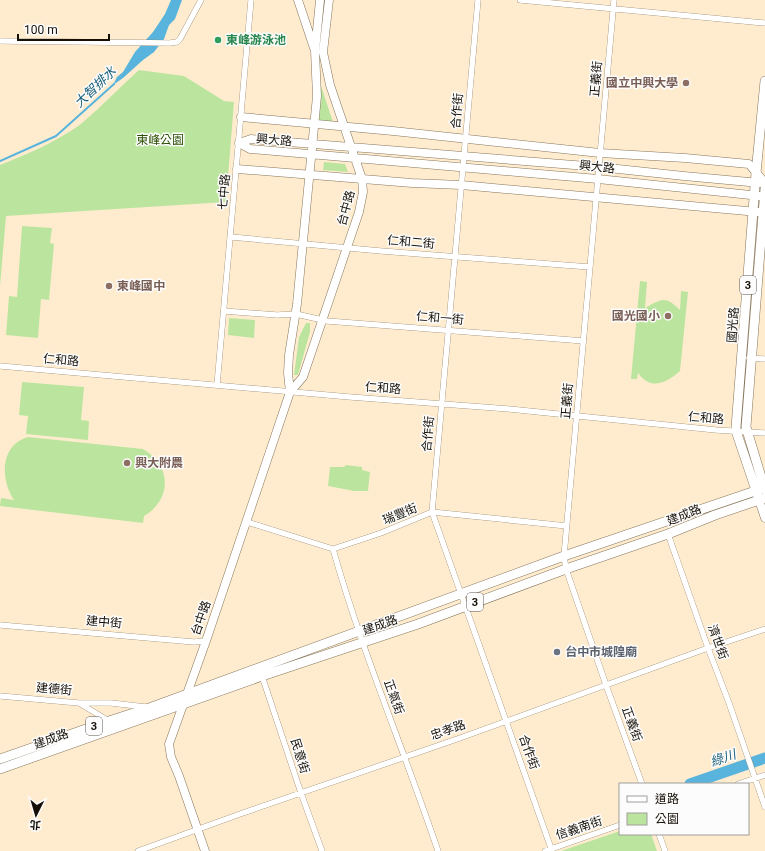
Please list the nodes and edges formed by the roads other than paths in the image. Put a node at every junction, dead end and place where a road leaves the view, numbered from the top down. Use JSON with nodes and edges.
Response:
{"nodes":[{"id":1,"x":201,"y":0,"type":"edge"},
{"id":2,"x":251,"y":0,"type":"edge"},
{"id":3,"x":298,"y":0,"type":"edge"},
{"id":4,"x":320,"y":0,"type":"edge"},
{"id":5,"x":329,"y":0,"type":"edge"},
{"id":6,"x":478,"y":0,"type":"edge"},
{"id":7,"x":520,"y":0,"type":"edge"},
{"id":8,"x":614,"y":0,"type":"edge"},
{"id":9,"x":613,"y":8,"type":"junction"},
{"id":10,"x":765,"y":23,"type":"edge"},
{"id":11,"x":0,"y":41,"type":"edge"},
{"id":12,"x":315,"y":51,"type":"junction"},
{"id":13,"x":765,"y":82,"type":"edge"},
{"id":14,"x":241,"y":117,"type":"junction"},
{"id":15,"x":314,"y":124,"type":"junction"},
{"id":16,"x":343,"y":126,"type":"junction"},
{"id":17,"x":465,"y":140,"type":"junction"},
{"id":18,"x":239,"y":143,"type":"junction"},
{"id":19,"x":312,"y":144,"type":"junction"},
{"id":20,"x":351,"y":147,"type":"junction"},
{"id":21,"x":600,"y":153,"type":"junction"},
{"id":22,"x":311,"y":155,"type":"junction"},
{"id":23,"x":464,"y":156,"type":"junction"},
{"id":24,"x":355,"y":158,"type":"junction"},
{"id":25,"x":463,"y":167,"type":"junction"},
{"id":26,"x":599,"y":167,"type":"junction"},
{"id":27,"x":236,"y":168,"type":"junction"},
{"id":28,"x":309,"y":174,"type":"junction"},
{"id":29,"x":362,"y":179,"type":"junction"},
{"id":30,"x":598,"y":179,"type":"junction"},
{"id":31,"x":760,"y":180,"type":"edge"},
{"id":32,"x":461,"y":185,"type":"junction"},
{"id":33,"x":765,"y":194,"type":"edge"},
{"id":34,"x":754,"y":196,"type":"junction"},
{"id":35,"x":596,"y":198,"type":"junction"},
{"id":36,"x":753,"y":212,"type":"junction"},
{"id":37,"x":764,"y":213,"type":"edge"},
{"id":38,"x":231,"y":236,"type":"junction"},
{"id":39,"x":303,"y":244,"type":"junction"},
{"id":40,"x":346,"y":248,"type":"junction"},
{"id":41,"x":455,"y":257,"type":"junction"},
{"id":42,"x":590,"y":267,"type":"junction"},
{"id":43,"x":761,"y":284,"type":"edge"},
{"id":44,"x":224,"y":311,"type":"junction"},
{"id":45,"x":296,"y":314,"type":"junction"},
{"id":46,"x":322,"y":319,"type":"junction"},
{"id":47,"x":448,"y":330,"type":"junction"},
{"id":48,"x":584,"y":340,"type":"junction"},
{"id":49,"x":747,"y":358,"type":"junction"},
{"id":50,"x":765,"y":359,"type":"edge"},
{"id":51,"x":0,"y":366,"type":"edge"},
{"id":52,"x":217,"y":385,"type":"junction"},
{"id":53,"x":290,"y":392,"type":"junction"},
{"id":54,"x":441,"y":404,"type":"junction"},
{"id":55,"x":577,"y":416,"type":"junction"},
{"id":56,"x":736,"y":431,"type":"junction"},
{"id":57,"x":746,"y":432,"type":"junction"},
{"id":58,"x":765,"y":433,"type":"edge"},
{"id":59,"x":762,"y":493,"type":"edge"},
{"id":60,"x":432,"y":512,"type":"junction"},
{"id":61,"x":765,"y":518,"type":"edge"},
{"id":62,"x":246,"y":522,"type":"junction"},
{"id":63,"x":567,"y":526,"type":"junction"},
{"id":64,"x":668,"y":534,"type":"junction"},
{"id":65,"x":333,"y":549,"type":"junction"},
{"id":66,"x":564,"y":556,"type":"junction"},
{"id":67,"x":566,"y":568,"type":"junction"},
{"id":68,"x":460,"y":595,"type":"junction"},
{"id":69,"x":464,"y":606,"type":"junction"},
{"id":70,"x":0,"y":625,"type":"edge"},
{"id":71,"x":765,"y":629,"type":"edge"},
{"id":72,"x":359,"y":630,"type":"junction"},
{"id":73,"x":206,"y":641,"type":"junction"},
{"id":74,"x":363,"y":643,"type":"junction"},
{"id":75,"x":708,"y":648,"type":"junction"},
{"id":76,"x":261,"y":672,"type":"junction"},
{"id":77,"x":606,"y":685,"type":"junction"},
{"id":78,"x":188,"y":693,"type":"junction"},
{"id":79,"x":0,"y":696,"type":"edge"},
{"id":80,"x":79,"y":703,"type":"junction"},
{"id":81,"x":184,"y":704,"type":"junction"},
{"id":82,"x":152,"y":707,"type":"junction"},
{"id":83,"x":109,"y":721,"type":"junction"},
{"id":84,"x":506,"y":721,"type":"junction"},
{"id":85,"x":101,"y":734,"type":"junction"},
{"id":86,"x":404,"y":757,"type":"junction"},
{"id":87,"x":0,"y":760,"type":"edge"},
{"id":88,"x":0,"y":770,"type":"edge"},
{"id":89,"x":765,"y":775,"type":"edge"},
{"id":90,"x":755,"y":778,"type":"junction"},
{"id":91,"x":642,"y":783,"type":"edge"},
{"id":92,"x":741,"y":783,"type":"edge"},
{"id":93,"x":301,"y":793,"type":"junction"},
{"id":94,"x":765,"y":807,"type":"edge"},
{"id":95,"x":619,"y":825,"type":"edge"},
{"id":96,"x":198,"y":830,"type":"junction"},
{"id":97,"x":659,"y":835,"type":"edge"},
{"id":98,"x":552,"y":850,"type":"edge"},
{"id":99,"x":138,"y":851,"type":"edge"},
{"id":100,"x":205,"y":851,"type":"edge"},
{"id":101,"x":322,"y":851,"type":"edge"},
{"id":102,"x":438,"y":851,"type":"edge"},
{"id":103,"x":544,"y":851,"type":"edge"},
{"id":104,"x":665,"y":851,"type":"edge"}],
"edges":[{"from":1,"to":11,"type":"street"},
{"from":2,"to":14,"type":"street","name":"七中路"},
{"from":3,"to":12,"type":"street","name":"台中路"},
{"from":4,"to":12,"type":"street","name":"台中路"},
{"from":5,"to":16,"type":"street","name":"台中路"},
{"from":6,"to":17,"type":"street","name":"合作街"},
{"from":7,"to":9,"type":"street"},
{"from":8,"to":9,"type":"street","name":"正義街"},
{"from":9,"to":10,"type":"street"},
{"from":9,"to":21,"type":"street","name":"正義街"},
{"from":12,"to":15,"type":"street","name":"台中路"},
{"from":13,"to":31,"type":"main road","name":"國光路","number":"3"},
{"from":14,"to":15,"type":"street","name":"興大路"},
{"from":14,"to":18,"type":"street","name":"七中路"},
{"from":15,"to":16,"type":"street","name":"興大路"},
{"from":15,"to":19,"type":"street","name":"台中路"},
{"from":16,"to":17,"type":"street","name":"興大路"},
{"from":16,"to":20,"type":"street","name":"台中路"},
{"from":17,"to":21,"type":"street","name":"興大路"},
{"from":17,"to":23,"type":"street","name":"合作街"},
{"from":18,"to":19,"type":"street","name":"興大路"},
{"from":18,"to":22,"type":"street","name":"興大路"},
{"from":18,"to":27,"type":"street","name":"七中路"},
{"from":19,"to":20,"type":"street","name":"興大路"},
{"from":19,"to":22,"type":"street","name":"台中路"},
{"from":20,"to":23,"type":"street","name":"興大路"},
{"from":20,"to":24,"type":"street","name":"台中路"},
{"from":21,"to":26,"type":"street","name":"正義街"},
{"from":21,"to":31,"type":"street","name":"興大路"},
{"from":22,"to":24,"type":"street","name":"興大路"},
{"from":22,"to":28,"type":"street","name":"台中路"},
{"from":23,"to":25,"type":"street","name":"合作街"},
{"from":23,"to":26,"type":"street","name":"興大路"},
{"from":24,"to":25,"type":"street","name":"興大路"},
{"from":24,"to":29,"type":"street","name":"台中路"},
{"from":25,"to":30,"type":"street","name":"興大路"},
{"from":25,"to":32,"type":"street","name":"合作街"},
{"from":26,"to":30,"type":"street","name":"正義街"},
{"from":26,"to":31,"type":"street","name":"興大路"},
{"from":27,"to":28,"type":"street"},
{"from":27,"to":38,"type":"street","name":"七中路"},
{"from":28,"to":29,"type":"street"},
{"from":28,"to":39,"type":"street","name":"台中路"},
{"from":29,"to":32,"type":"street"},
{"from":29,"to":40,"type":"street","name":"台中路"},
{"from":30,"to":34,"type":"street","name":"興大路"},
{"from":30,"to":35,"type":"street","name":"正義街"},
{"from":31,"to":34,"type":"main road","name":"國光路","number":"3"},
{"from":32,"to":35,"type":"street"},
{"from":32,"to":41,"type":"street","name":"合作街"},
{"from":33,"to":34,"type":"street","name":"興大路"},
{"from":33,"to":37,"type":"main road","name":"國光路","number":"3"},
{"from":34,"to":36,"type":"main road","name":"國光路","number":"3"},
{"from":35,"to":36,"type":"street"},
{"from":35,"to":42,"type":"street","name":"正義街"},
{"from":36,"to":37,"type":"street"},
{"from":36,"to":49,"type":"main road","name":"國光路","number":"3"},
{"from":37,"to":43,"type":"main road","name":"國光路","number":"3"},
{"from":38,"to":39,"type":"street","name":"仁和二街"},
{"from":38,"to":44,"type":"street","name":"七中路"},
{"from":39,"to":40,"type":"street","name":"仁和二街"},
{"from":39,"to":45,"type":"street","name":"台中路"},
{"from":40,"to":41,"type":"street","name":"仁和二街"},
{"from":40,"to":46,"type":"street","name":"台中路"},
{"from":41,"to":42,"type":"street","name":"仁和二街"},
{"from":41,"to":47,"type":"street","name":"合作街"},
{"from":42,"to":48,"type":"street","name":"正義街"},
{"from":43,"to":49,"type":"main road","name":"國光路","number":"3"},
{"from":44,"to":45,"type":"street","name":"仁和一街"},
{"from":44,"to":52,"type":"street","name":"七中路"},
{"from":45,"to":46,"type":"street","name":"仁和一街"},
{"from":45,"to":53,"type":"street","name":"台中路"},
{"from":46,"to":47,"type":"street","name":"仁和一街"},
{"from":46,"to":53,"type":"street","name":"台中路"},
{"from":47,"to":48,"type":"street","name":"仁和一街"},
{"from":47,"to":54,"type":"street","name":"合作街"},
{"from":48,"to":55,"type":"street","name":"正義街"},
{"from":49,"to":50,"type":"street"},
{"from":49,"to":56,"type":"main road","name":"國光路","number":"3"},
{"from":49,"to":57,"type":"main road","name":"國光路","number":"3"},
{"from":51,"to":52,"type":"street","name":"仁和路"},
{"from":52,"to":53,"type":"street","name":"仁和路"},
{"from":53,"to":54,"type":"street","name":"仁和路"},
{"from":53,"to":62,"type":"street","name":"台中路"},
{"from":54,"to":55,"type":"street","name":"仁和路"},
{"from":54,"to":60,"type":"street","name":"合作街"},
{"from":55,"to":56,"type":"street","name":"仁和路"},
{"from":55,"to":63,"type":"street","name":"正義街"},
{"from":56,"to":57,"type":"street","name":"仁和路"},
{"from":56,"to":59,"type":"main road","name":"國光路","number":"3"},
{"from":57,"to":58,"type":"street","name":"仁和路"},
{"from":57,"to":59,"type":"main road","name":"國光路","number":"3"},
{"from":59,"to":61,"type":"street","name":"國光路"},
{"from":59,"to":64,"type":"main road","name":"建成路","number":"3"},
{"from":59,"to":66,"type":"main road","name":"建成路","number":"3"},
{"from":60,"to":63,"type":"street","name":"瑞豐街"},
{"from":60,"to":65,"type":"street","name":"瑞豐街"},
{"from":60,"to":68,"type":"street","name":"合作街"},
{"from":62,"to":65,"type":"street"},
{"from":62,"to":73,"type":"street","name":"台中路"},
{"from":63,"to":66,"type":"street","name":"正義街"},
{"from":64,"to":67,"type":"main road","name":"建成路","number":"3"},
{"from":64,"to":75,"type":"street","name":"濟世街"},
{"from":65,"to":72,"type":"street","name":"正氣街"},
{"from":66,"to":67,"type":"street","name":"正義街"},
{"from":66,"to":68,"type":"main road","name":"建成路","number":"3"},
{"from":67,"to":69,"type":"main road","name":"建成路","number":"3"},
{"from":67,"to":77,"type":"street","name":"正義街"},
{"from":68,"to":69,"type":"street","name":"合作街"},
{"from":68,"to":72,"type":"main road","name":"建成路","number":"3"},
{"from":69,"to":74,"type":"main road","name":"建成路","number":"3"},
{"from":69,"to":84,"type":"street","name":"合作街"},
{"from":70,"to":73,"type":"street","name":"建中街"},
{"from":71,"to":75,"type":"street","name":"忠孝路"},
{"from":72,"to":74,"type":"street","name":"正氣街"},
{"from":72,"to":76,"type":"main road","name":"建成路","number":"3"},
{"from":73,"to":78,"type":"street","name":"台中路"},
{"from":74,"to":76,"type":"main road","name":"建成路","number":"3"},
{"from":74,"to":86,"type":"street","name":"正氣街"},
{"from":75,"to":77,"type":"street","name":"忠孝路"},
{"from":75,"to":90,"type":"street","name":"濟世街"},
{"from":76,"to":78,"type":"main road","name":"建成路","number":"3"},
{"from":76,"to":81,"type":"main road","name":"建成路","number":"3"},
{"from":76,"to":93,"type":"street","name":"民意街"},
{"from":77,"to":84,"type":"street","name":"忠孝路"},
{"from":77,"to":91,"type":"street","name":"正義街"},
{"from":78,"to":81,"type":"street","name":"台中路"},
{"from":78,"to":82,"type":"main road","name":"建成路","number":"3"},
{"from":79,"to":80,"type":"street","name":"建德街"},
{"from":80,"to":82,"type":"street"},
{"from":80,"to":83,"type":"street","name":"建德街"},
{"from":81,"to":85,"type":"main road","name":"建成路","number":"3"},
{"from":81,"to":96,"type":"street","name":"台中路"},
{"from":82,"to":83,"type":"main road","name":"建成路","number":"3"},
{"from":83,"to":85,"type":"street"},
{"from":83,"to":87,"type":"main road","name":"建成路","number":"3"},
{"from":84,"to":86,"type":"street","name":"忠孝路"},
{"from":84,"to":98,"type":"street","name":"合作街"},
{"from":85,"to":88,"type":"main road","name":"建成路","number":"3"},
{"from":86,"to":93,"type":"street","name":"忠孝路"},
{"from":86,"to":102,"type":"street","name":"正氣街"},
{"from":89,"to":90,"type":"street"},
{"from":90,"to":92,"type":"street"},
{"from":90,"to":94,"type":"street"},
{"from":93,"to":96,"type":"street","name":"忠孝路"},
{"from":93,"to":101,"type":"street","name":"民意街"},
{"from":95,"to":98,"type":"street","name":"信義南街"},
{"from":96,"to":99,"type":"street","name":"忠孝路"},
{"from":96,"to":100,"type":"street","name":"台中路"},
{"from":97,"to":104,"type":"street"},
{"from":98,"to":103,"type":"street","name":"信義南街"}]}
